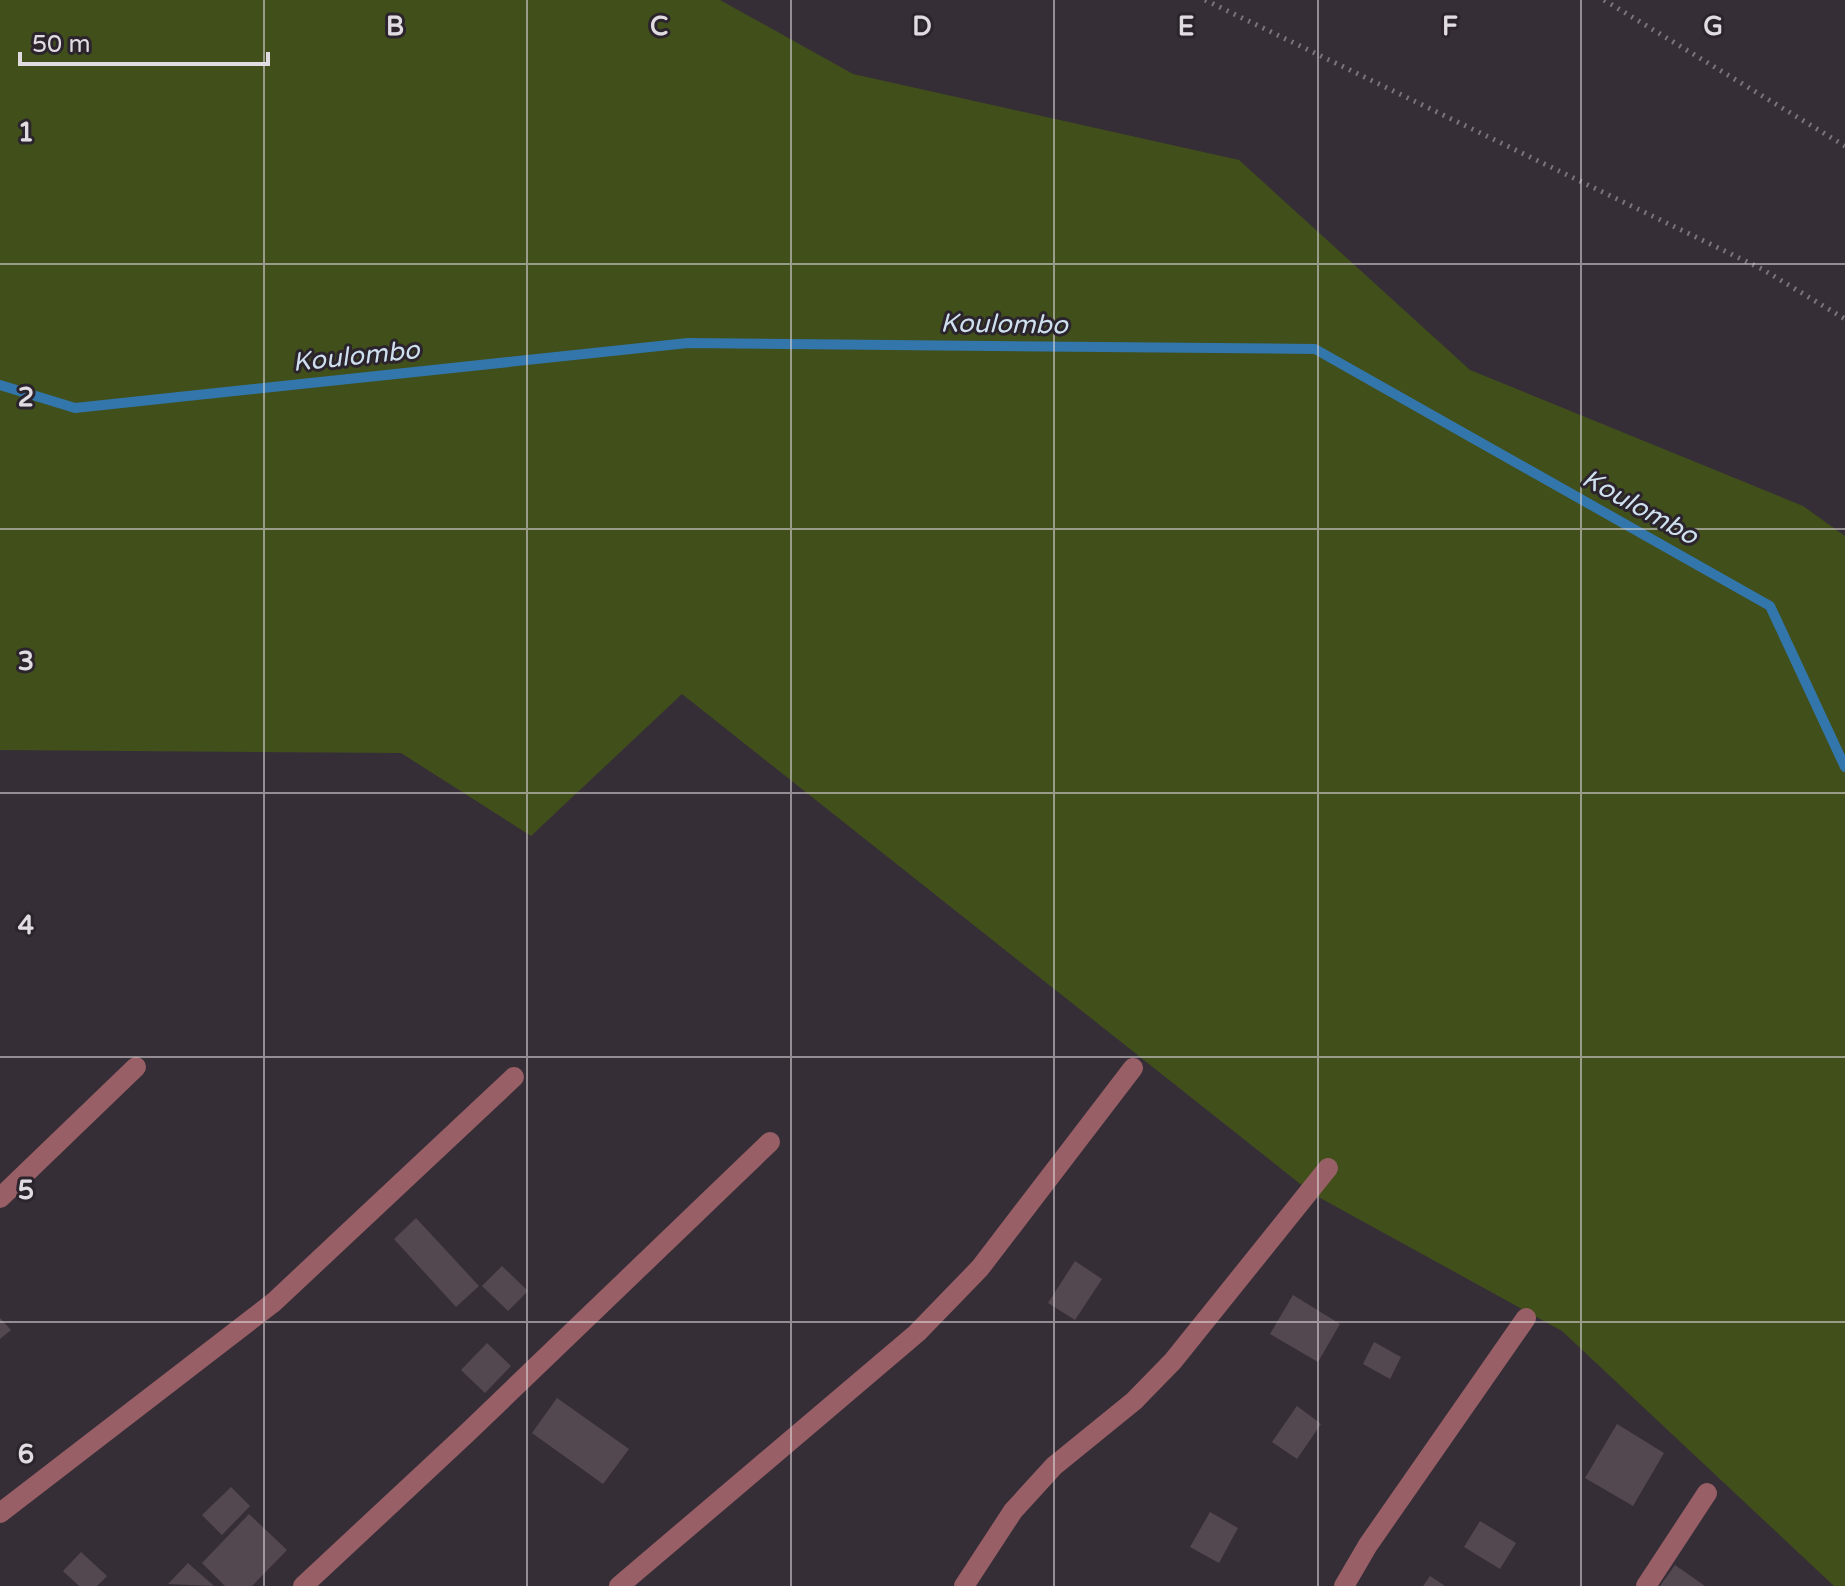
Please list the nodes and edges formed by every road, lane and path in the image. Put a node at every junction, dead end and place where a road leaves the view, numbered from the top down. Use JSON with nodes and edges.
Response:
{"nodes":[{"id":1,"x":1205,"y":0,"type":"edge"},
{"id":2,"x":1604,"y":0,"type":"edge"},
{"id":3,"x":1845,"y":146,"type":"edge"},
{"id":4,"x":1845,"y":319,"type":"edge"},
{"id":5,"x":136,"y":1067,"type":"dead end"},
{"id":6,"x":1133,"y":1068,"type":"dead end"},
{"id":7,"x":514,"y":1077,"type":"dead end"},
{"id":8,"x":770,"y":1142,"type":"dead end"},
{"id":9,"x":1328,"y":1168,"type":"dead end"},
{"id":10,"x":0,"y":1198,"type":"edge"},
{"id":11,"x":1526,"y":1318,"type":"dead end"},
{"id":12,"x":1707,"y":1493,"type":"dead end"},
{"id":13,"x":0,"y":1513,"type":"edge"},
{"id":14,"x":303,"y":1586,"type":"edge"},
{"id":15,"x":619,"y":1586,"type":"edge"},
{"id":16,"x":964,"y":1586,"type":"edge"},
{"id":17,"x":1344,"y":1586,"type":"edge"},
{"id":18,"x":1646,"y":1586,"type":"edge"}],
"edges":[{"from":1,"to":4,"type":"path"},
{"from":2,"to":3,"type":"path"},
{"from":5,"to":10,"type":"street"},
{"from":6,"to":15,"type":"street"},
{"from":7,"to":13,"type":"street"},
{"from":8,"to":14,"type":"street"},
{"from":9,"to":16,"type":"street"},
{"from":11,"to":17,"type":"street"},
{"from":12,"to":18,"type":"street"}]}
